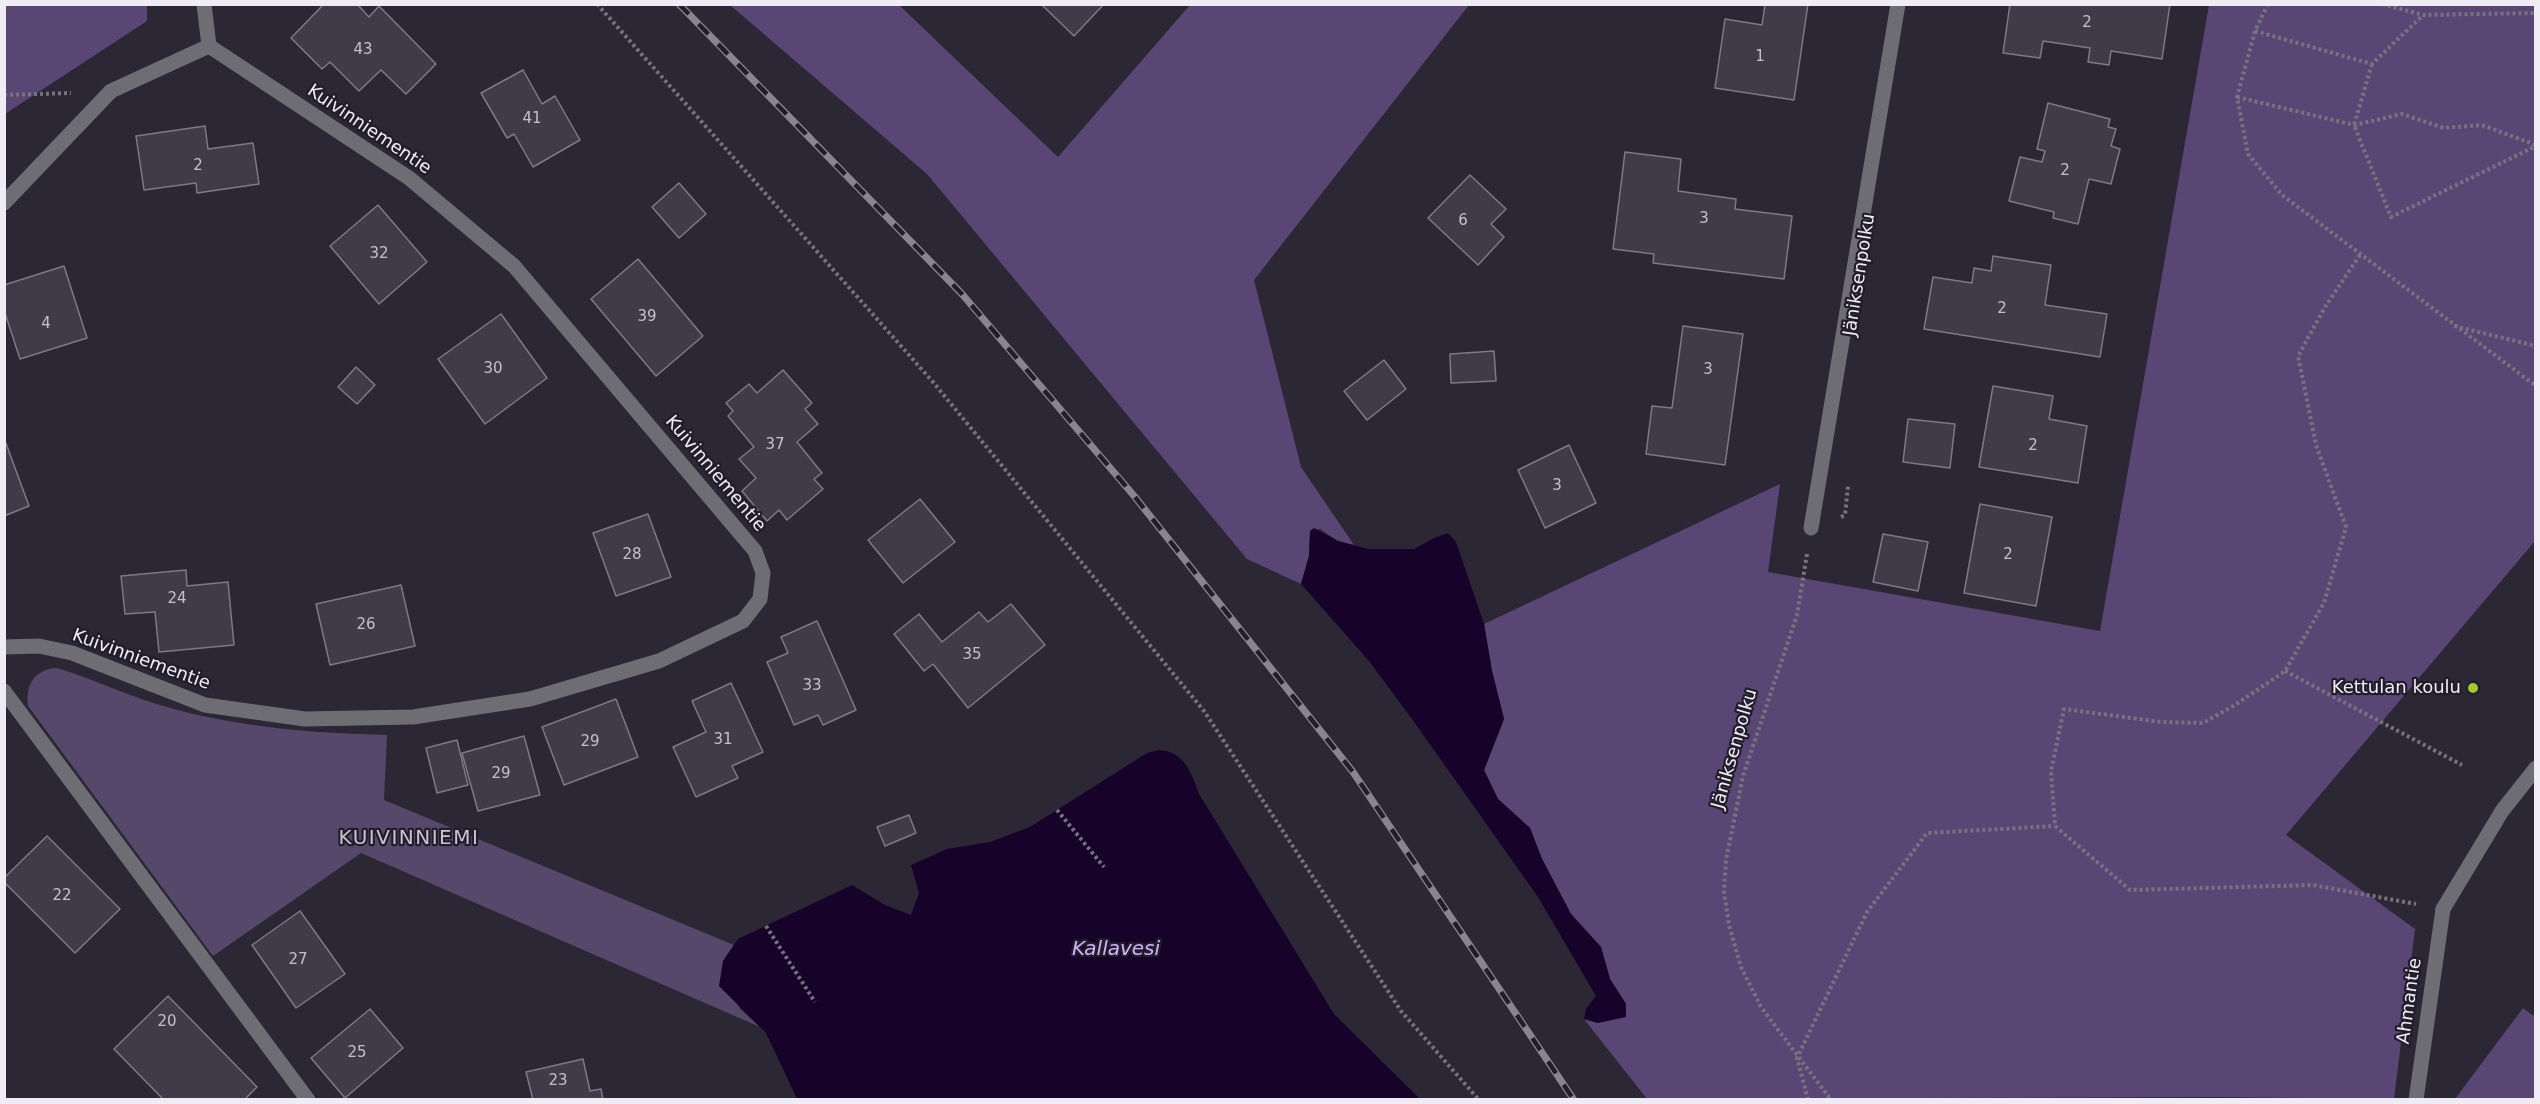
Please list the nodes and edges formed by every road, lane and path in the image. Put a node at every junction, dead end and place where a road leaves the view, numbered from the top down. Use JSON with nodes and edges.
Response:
{"nodes":[{"id":1,"x":204,"y":4,"type":"edge"},
{"id":2,"x":597,"y":4,"type":"edge"},
{"id":3,"x":1898,"y":4,"type":"edge"},
{"id":4,"x":2268,"y":4,"type":"edge"},
{"id":5,"x":2382,"y":4,"type":"edge"},
{"id":6,"x":2535,"y":13,"type":"edge"},
{"id":7,"x":2423,"y":15,"type":"junction"},
{"id":8,"x":2255,"y":32,"type":"junction"},
{"id":9,"x":209,"y":46,"type":"junction"},
{"id":10,"x":2372,"y":64,"type":"junction"},
{"id":11,"x":111,"y":91,"type":"junction"},
{"id":12,"x":4,"y":95,"type":"edge"},
{"id":13,"x":2236,"y":97,"type":"junction"},
{"id":14,"x":2354,"y":126,"type":"junction"},
{"id":15,"x":2535,"y":146,"type":"edge"},
{"id":16,"x":4,"y":203,"type":"edge"},
{"id":17,"x":2360,"y":255,"type":"junction"},
{"id":18,"x":2452,"y":326,"type":"junction"},
{"id":19,"x":2535,"y":346,"type":"edge"},
{"id":20,"x":2535,"y":386,"type":"edge"},
{"id":21,"x":1849,"y":482,"type":"dead end"},
{"id":22,"x":1811,"y":528,"type":"junction"},
{"id":23,"x":4,"y":647,"type":"edge"},
{"id":24,"x":2285,"y":671,"type":"junction"},
{"id":25,"x":4,"y":691,"type":"edge"},
{"id":26,"x":2462,"y":765,"type":"dead end"},
{"id":27,"x":2535,"y":768,"type":"edge"},
{"id":28,"x":1057,"y":810,"type":"dead end"},
{"id":29,"x":2055,"y":826,"type":"junction"},
{"id":30,"x":1104,"y":867,"type":"dead end"},
{"id":31,"x":2443,"y":909,"type":"junction"},
{"id":32,"x":766,"y":926,"type":"dead end"},
{"id":33,"x":815,"y":1002,"type":"dead end"},
{"id":34,"x":1797,"y":1058,"type":"junction"},
{"id":35,"x":308,"y":1100,"type":"edge"},
{"id":36,"x":1479,"y":1100,"type":"edge"},
{"id":37,"x":1808,"y":1100,"type":"edge"},
{"id":38,"x":1831,"y":1100,"type":"edge"},
{"id":39,"x":2416,"y":1100,"type":"edge"}],
"edges":[{"from":1,"to":9,"type":"street"},
{"from":2,"to":36,"type":"path"},
{"from":3,"to":22,"type":"street","name":"Jäniksenpolku"},
{"from":4,"to":8,"type":"path"},
{"from":5,"to":7,"type":"path"},
{"from":6,"to":7,"type":"path"},
{"from":7,"to":10,"type":"path"},
{"from":8,"to":10,"type":"path"},
{"from":8,"to":13,"type":"path"},
{"from":9,"to":11,"type":"street"},
{"from":9,"to":23,"type":"street","name":"Kuivinniementie"},
{"from":10,"to":14,"type":"path"},
{"from":11,"to":12,"type":"path"},
{"from":11,"to":16,"type":"street"},
{"from":13,"to":14,"type":"path"},
{"from":13,"to":17,"type":"path"},
{"from":14,"to":15,"type":"path"},
{"from":14,"to":15,"type":"path"},
{"from":17,"to":18,"type":"path"},
{"from":17,"to":24,"type":"path"},
{"from":18,"to":19,"type":"path"},
{"from":18,"to":20,"type":"path"},
{"from":21,"to":22,"type":"path"},
{"from":22,"to":34,"type":"path","name":"Jäniksenpolku"},
{"from":24,"to":26,"type":"path"},
{"from":24,"to":29,"type":"path"},
{"from":25,"to":35,"type":"street"},
{"from":27,"to":31,"type":"street"},
{"from":28,"to":30,"type":"path"},
{"from":29,"to":31,"type":"path"},
{"from":29,"to":34,"type":"path"},
{"from":31,"to":39,"type":"street","name":"Ahmantie"},
{"from":32,"to":33,"type":"path"},
{"from":34,"to":37,"type":"path"},
{"from":34,"to":38,"type":"path","name":"Jäniksenpolku"}]}
